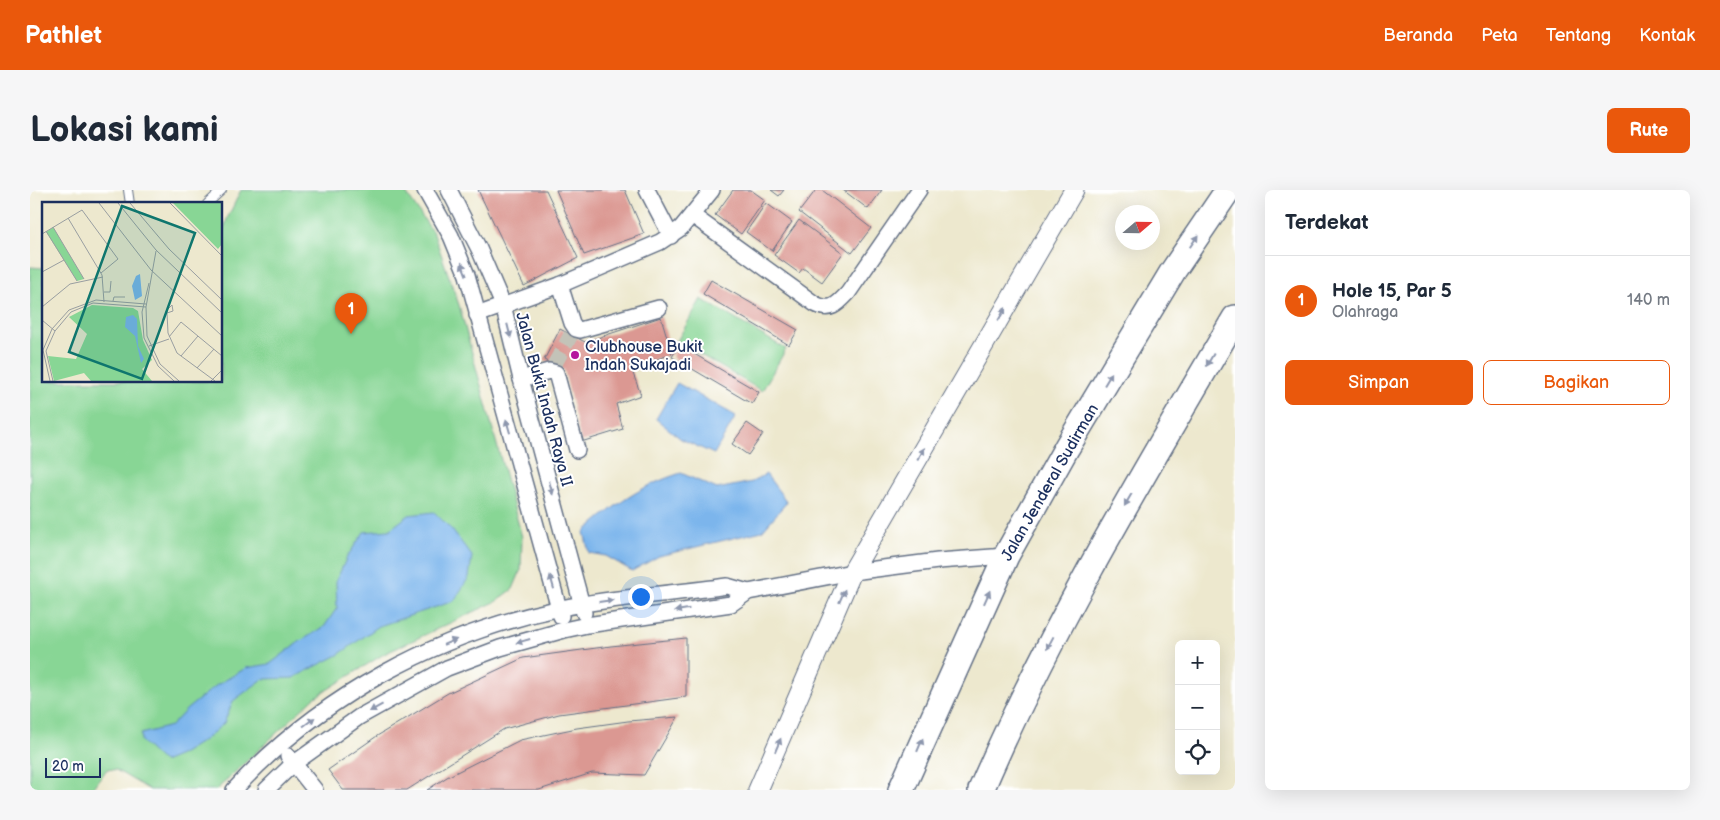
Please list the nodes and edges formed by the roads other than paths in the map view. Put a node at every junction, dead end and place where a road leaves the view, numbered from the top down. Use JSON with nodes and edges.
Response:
{"nodes":[{"id":1,"x":222,"y":190,"type":"edge"},
{"id":2,"x":425,"y":190,"type":"edge"},
{"id":3,"x":449,"y":190,"type":"edge"},
{"id":4,"x":647,"y":190,"type":"edge"},
{"id":5,"x":712,"y":190,"type":"edge"},
{"id":6,"x":919,"y":190,"type":"edge"},
{"id":7,"x":1074,"y":190,"type":"edge"},
{"id":8,"x":1228,"y":190,"type":"edge"},
{"id":9,"x":209,"y":202,"type":"edge"},
{"id":10,"x":692,"y":215,"type":"junction"},
{"id":11,"x":671,"y":236,"type":"junction"},
{"id":12,"x":560,"y":285,"type":"junction"},
{"id":13,"x":503,"y":305,"type":"junction"},
{"id":14,"x":660,"y":308,"type":"dead end"},
{"id":15,"x":477,"y":315,"type":"junction"},
{"id":16,"x":1235,"y":318,"type":"edge"},
{"id":17,"x":521,"y":379,"type":"junction"},
{"id":18,"x":578,"y":450,"type":"dead end"},
{"id":19,"x":1006,"y":556,"type":"junction"},
{"id":20,"x":852,"y":572,"type":"junction"},
{"id":21,"x":748,"y":592,"type":"junction"},
{"id":22,"x":582,"y":604,"type":"junction"},
{"id":23,"x":559,"y":608,"type":"junction"},
{"id":24,"x":587,"y":625,"type":"junction"},
{"id":25,"x":564,"y":630,"type":"junction"},
{"id":26,"x":280,"y":745,"type":"junction"},
{"id":27,"x":293,"y":764,"type":"junction"},
{"id":28,"x":234,"y":790,"type":"edge"},
{"id":29,"x":266,"y":790,"type":"edge"},
{"id":30,"x":315,"y":790,"type":"edge"},
{"id":31,"x":758,"y":790,"type":"edge"},
{"id":32,"x":901,"y":790,"type":"edge"},
{"id":33,"x":982,"y":790,"type":"edge"}],
"edges":[{"from":1,"to":9,"type":"lane"},
{"from":15,"to":2,"type":"street","one_way":true},
{"from":3,"to":13,"type":"street","name":"Jalan Bukit Indah Raya II"},
{"from":4,"to":11,"type":"street"},
{"from":5,"to":10,"type":"street"},
{"from":6,"to":10,"type":"street"},
{"from":20,"to":7,"type":"street","one_way":true},
{"from":19,"to":8,"type":"highway","name":"Jalan Jenderal Sudirman","one_way":true},
{"from":10,"to":11,"type":"street"},
{"from":11,"to":12,"type":"street"},
{"from":12,"to":13,"type":"street"},
{"from":12,"to":14,"type":"street"},
{"from":13,"to":15,"type":"street"},
{"from":13,"to":17,"type":"street","name":"Jalan Bukit Indah Raya II","one_way":true},
{"from":23,"to":15,"type":"street","one_way":true},
{"from":16,"to":33,"type":"highway","one_way":true},
{"from":17,"to":18,"type":"street"},
{"from":17,"to":22,"type":"street","name":"Jalan Bukit Indah Raya II","one_way":true},
{"from":19,"to":20,"type":"street"},
{"from":32,"to":19,"type":"highway","name":"Jalan Jenderal Sudirman","one_way":true},
{"from":20,"to":21,"type":"street"},
{"from":31,"to":20,"type":"street","one_way":true},
{"from":22,"to":21,"type":"street","one_way":true},
{"from":21,"to":24,"type":"street","one_way":true},
{"from":22,"to":23,"type":"street"},
{"from":22,"to":24,"type":"street","name":"Jalan Bukit Indah Raya II"},
{"from":23,"to":25,"type":"street"},
{"from":26,"to":23,"type":"street","one_way":true},
{"from":24,"to":25,"type":"street"},
{"from":25,"to":27,"type":"street","one_way":true},
{"from":26,"to":27,"type":"street"},
{"from":26,"to":28,"type":"street"},
{"from":27,"to":29,"type":"street"},
{"from":27,"to":30,"type":"street"}]}
